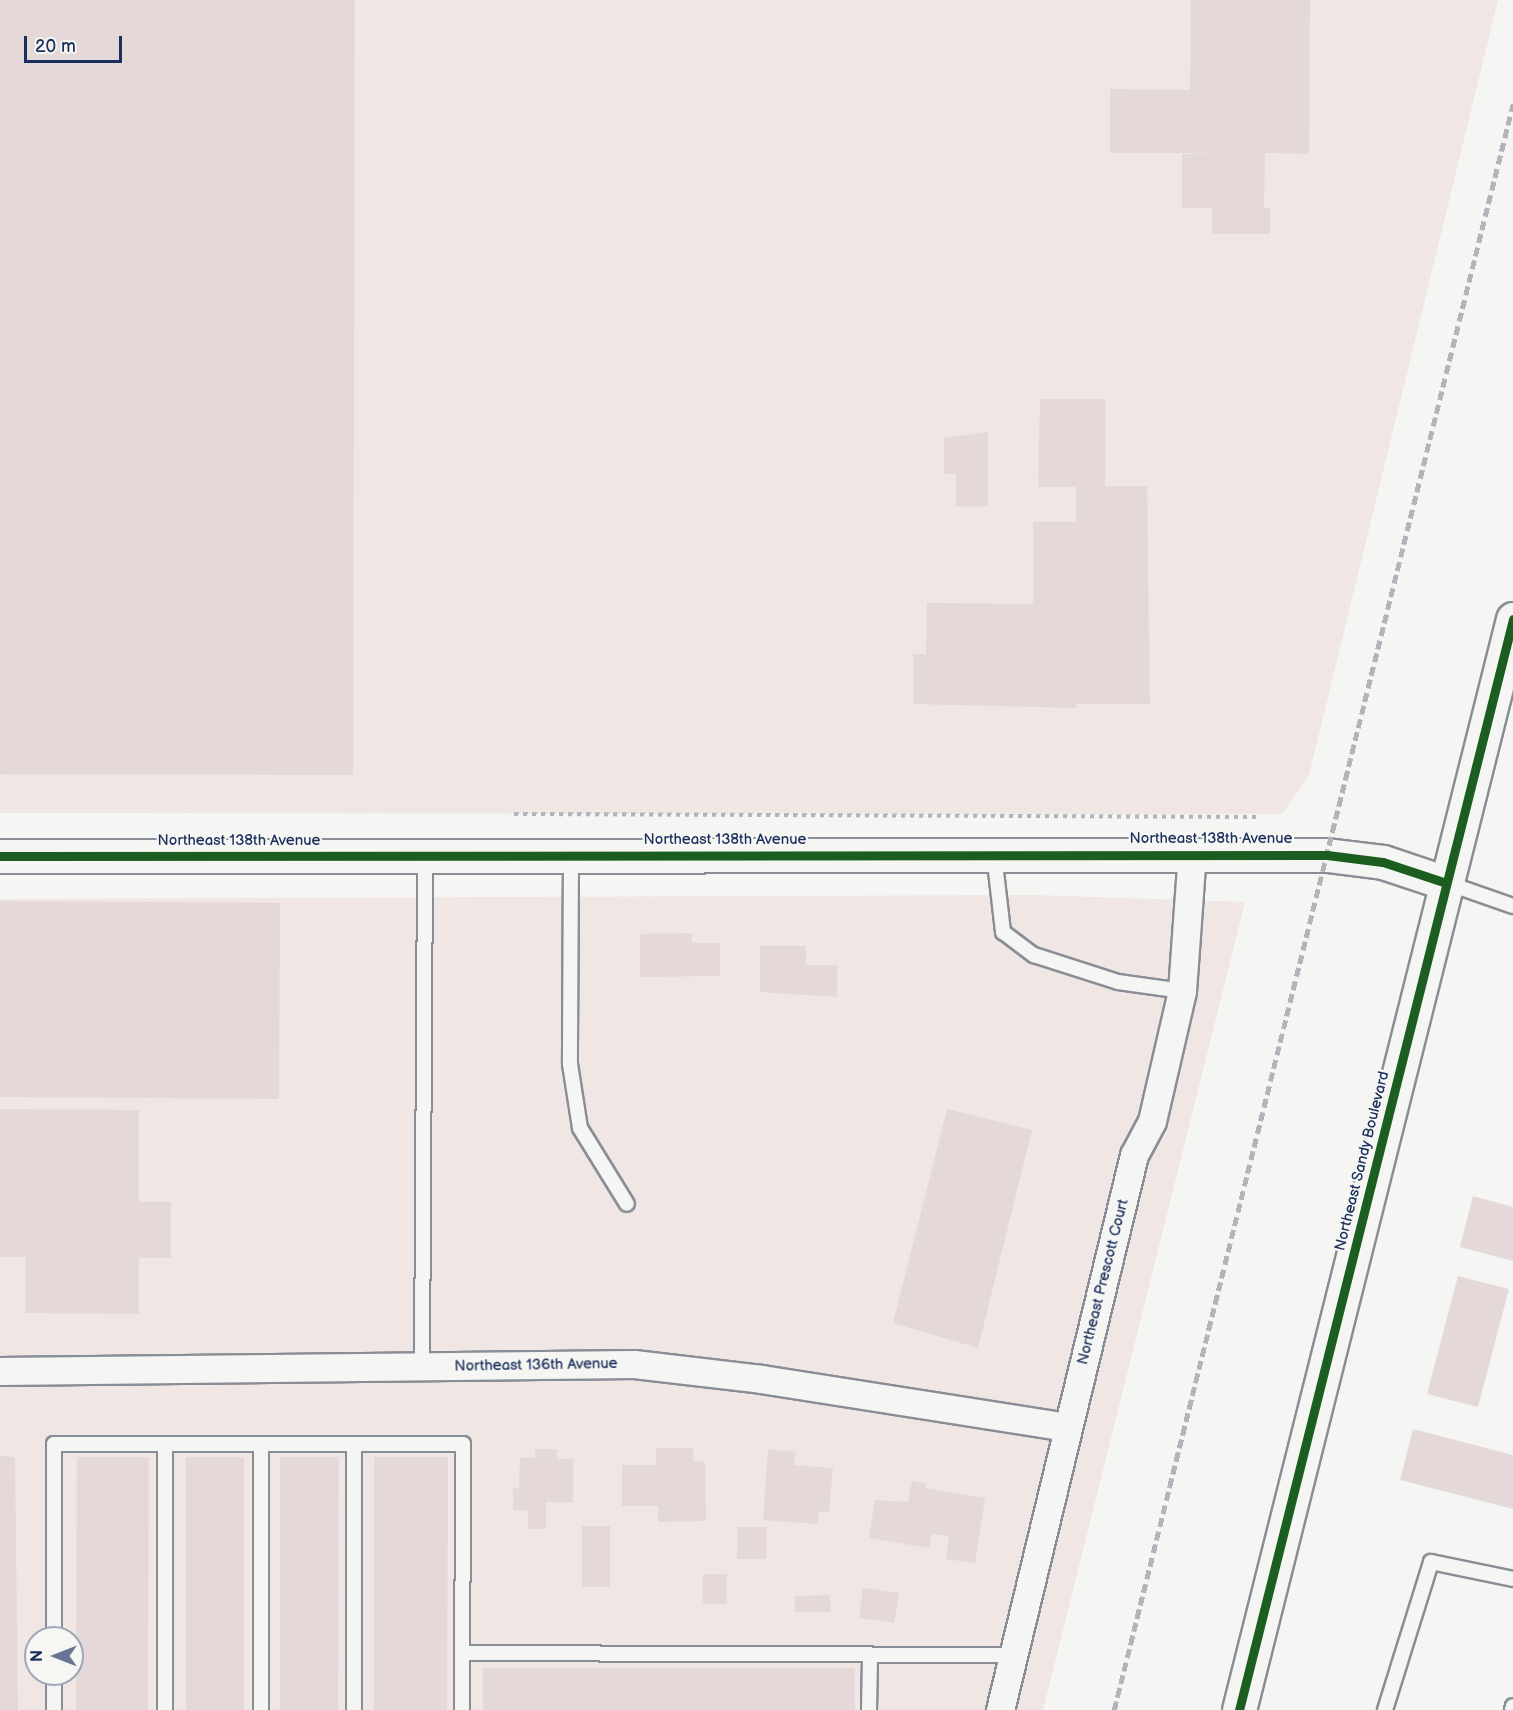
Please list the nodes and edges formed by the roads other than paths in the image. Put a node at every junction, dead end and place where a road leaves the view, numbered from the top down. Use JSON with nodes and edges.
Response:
{"nodes":[{"id":1,"x":1513,"y":618,"type":"edge"},
{"id":2,"x":1192,"y":853,"type":"junction"},
{"id":3,"x":994,"y":854,"type":"junction"},
{"id":4,"x":0,"y":856,"type":"edge"},
{"id":5,"x":425,"y":856,"type":"junction"},
{"id":6,"x":571,"y":856,"type":"junction"},
{"id":7,"x":1446,"y":883,"type":"junction"},
{"id":8,"x":1513,"y":906,"type":"edge"},
{"id":9,"x":1182,"y":991,"type":"junction"},
{"id":10,"x":627,"y":1204,"type":"dead end"},
{"id":11,"x":422,"y":1366,"type":"junction"},
{"id":12,"x":0,"y":1371,"type":"edge"},
{"id":13,"x":1067,"y":1427,"type":"junction"},
{"id":14,"x":165,"y":1444,"type":"junction"},
{"id":15,"x":261,"y":1444,"type":"junction"},
{"id":16,"x":354,"y":1444,"type":"junction"},
{"id":17,"x":1513,"y":1579,"type":"edge"},
{"id":18,"x":54,"y":1626,"type":"edge"},
{"id":19,"x":462,"y":1653,"type":"junction"},
{"id":20,"x":1014,"y":1655,"type":"junction"},
{"id":21,"x":870,"y":1656,"type":"junction"},
{"id":22,"x":54,"y":1686,"type":"edge"},
{"id":23,"x":1513,"y":1706,"type":"edge"},
{"id":24,"x":54,"y":1710,"type":"edge"},
{"id":25,"x":165,"y":1710,"type":"edge"},
{"id":26,"x":261,"y":1710,"type":"edge"},
{"id":27,"x":354,"y":1710,"type":"edge"},
{"id":28,"x":462,"y":1710,"type":"edge"},
{"id":29,"x":869,"y":1710,"type":"edge"},
{"id":30,"x":1000,"y":1710,"type":"edge"},
{"id":31,"x":1239,"y":1710,"type":"edge"},
{"id":32,"x":1385,"y":1710,"type":"edge"},
{"id":33,"x":1512,"y":1710,"type":"edge"}],
"edges":[{"from":1,"to":7,"type":"street","name":"Northeast Sandy Boulevard"},
{"from":2,"to":3,"type":"street","name":"Northeast 138th Avenue"},
{"from":2,"to":7,"type":"street","name":"Northeast 138th Avenue"},
{"from":2,"to":9,"type":"street","name":"Northeast Prescott Court"},
{"from":3,"to":6,"type":"street","name":"Northeast 138th Avenue"},
{"from":3,"to":9,"type":"lane"},
{"from":4,"to":5,"type":"street","name":"Northeast 138th Avenue"},
{"from":5,"to":6,"type":"street","name":"Northeast 138th Avenue"},
{"from":5,"to":11,"type":"lane"},
{"from":6,"to":10,"type":"lane"},
{"from":7,"to":8,"type":"lane"},
{"from":7,"to":31,"type":"street","name":"Northeast Sandy Boulevard"},
{"from":9,"to":13,"type":"street","name":"Northeast Prescott Court"},
{"from":11,"to":12,"type":"street","name":"Northeast 136th Avenue"},
{"from":11,"to":13,"type":"street","name":"Northeast 136th Avenue"},
{"from":13,"to":20,"type":"street","name":"Northeast Prescott Court"},
{"from":14,"to":15,"type":"lane"},
{"from":14,"to":18,"type":"lane"},
{"from":14,"to":25,"type":"lane"},
{"from":15,"to":16,"type":"lane"},
{"from":15,"to":26,"type":"lane"},
{"from":16,"to":19,"type":"lane"},
{"from":16,"to":27,"type":"lane"},
{"from":17,"to":32,"type":"lane"},
{"from":19,"to":21,"type":"lane"},
{"from":19,"to":28,"type":"lane"},
{"from":20,"to":21,"type":"lane"},
{"from":20,"to":30,"type":"street","name":"Northeast Prescott Court"},
{"from":21,"to":29,"type":"lane"},
{"from":22,"to":24,"type":"lane"},
{"from":23,"to":33,"type":"lane"}]}
